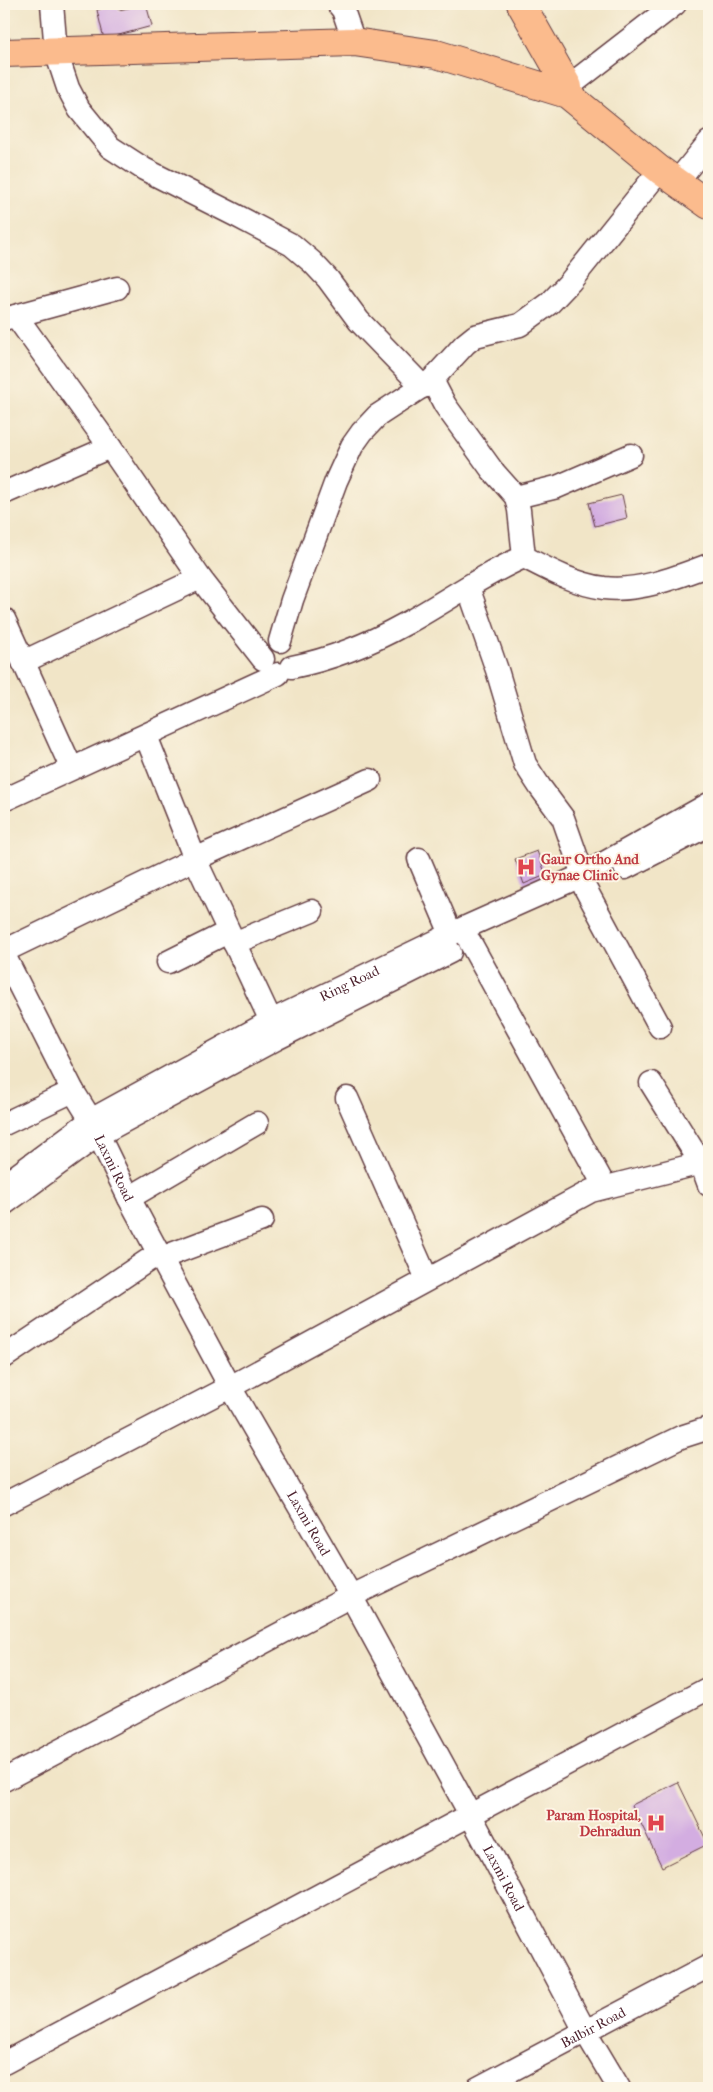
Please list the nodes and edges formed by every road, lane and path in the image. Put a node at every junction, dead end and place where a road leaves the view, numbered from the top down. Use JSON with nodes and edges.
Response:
{"nodes":[{"id":1,"x":52,"y":4,"type":"edge"},
{"id":2,"x":338,"y":4,"type":"edge"},
{"id":3,"x":521,"y":4,"type":"edge"},
{"id":4,"x":671,"y":5,"type":"edge"},
{"id":5,"x":354,"y":42,"type":"junction"},
{"id":6,"x":56,"y":52,"type":"junction"},
{"id":7,"x":4,"y":53,"type":"edge"},
{"id":8,"x":567,"y":90,"type":"junction"},
{"id":9,"x":709,"y":142,"type":"edge"},
{"id":10,"x":668,"y":177,"type":"junction"},
{"id":11,"x":709,"y":205,"type":"edge"},
{"id":12,"x":118,"y":288,"type":"dead end"},
{"id":13,"x":10,"y":317,"type":"edge"},
{"id":14,"x":428,"y":383,"type":"junction"},
{"id":15,"x":110,"y":447,"type":"junction"},
{"id":16,"x":631,"y":455,"type":"dead end"},
{"id":17,"x":4,"y":493,"type":"edge"},
{"id":18,"x":516,"y":497,"type":"junction"},
{"id":19,"x":524,"y":557,"type":"junction"},
{"id":20,"x":709,"y":565,"type":"edge"},
{"id":21,"x":200,"y":578,"type":"junction"},
{"id":22,"x":468,"y":587,"type":"junction"},
{"id":23,"x":4,"y":619,"type":"edge"},
{"id":24,"x":23,"y":662,"type":"junction"},
{"id":25,"x":277,"y":667,"type":"junction"},
{"id":26,"x":146,"y":736,"type":"junction"},
{"id":27,"x":71,"y":767,"type":"junction"},
{"id":28,"x":370,"y":780,"type":"dead end"},
{"id":29,"x":4,"y":800,"type":"edge"},
{"id":30,"x":709,"y":804,"type":"edge"},
{"id":31,"x":709,"y":825,"type":"edge"},
{"id":32,"x":195,"y":859,"type":"junction"},
{"id":33,"x":419,"y":859,"type":"dead end"},
{"id":34,"x":584,"y":881,"type":"junction"},
{"id":35,"x":312,"y":911,"type":"dead end"},
{"id":36,"x":231,"y":938,"type":"junction"},
{"id":37,"x":461,"y":938,"type":"junction"},
{"id":38,"x":4,"y":951,"type":"edge"},
{"id":39,"x":4,"y":955,"type":"edge"},
{"id":40,"x":168,"y":962,"type":"dead end"},
{"id":41,"x":271,"y":1021,"type":"junction"},
{"id":42,"x":660,"y":1027,"type":"dead end"},
{"id":43,"x":651,"y":1083,"type":"dead end"},
{"id":44,"x":72,"y":1091,"type":"junction"},
{"id":45,"x":347,"y":1098,"type":"dead end"},
{"id":46,"x":258,"y":1123,"type":"dead end"},
{"id":47,"x":4,"y":1124,"type":"edge"},
{"id":48,"x":94,"y":1127,"type":"junction"},
{"id":49,"x":705,"y":1162,"type":"edge"},
{"id":50,"x":4,"y":1184,"type":"edge"},
{"id":51,"x":709,"y":1185,"type":"edge"},
{"id":52,"x":605,"y":1187,"type":"junction"},
{"id":53,"x":129,"y":1198,"type":"junction"},
{"id":54,"x":4,"y":1204,"type":"edge"},
{"id":55,"x":262,"y":1220,"type":"dead end"},
{"id":56,"x":160,"y":1256,"type":"junction"},
{"id":57,"x":427,"y":1279,"type":"junction"},
{"id":58,"x":4,"y":1357,"type":"edge"},
{"id":59,"x":230,"y":1387,"type":"junction"},
{"id":60,"x":709,"y":1428,"type":"edge"},
{"id":61,"x":4,"y":1504,"type":"edge"},
{"id":62,"x":351,"y":1596,"type":"junction"},
{"id":63,"x":709,"y":1688,"type":"edge"},
{"id":64,"x":4,"y":1780,"type":"edge"},
{"id":65,"x":470,"y":1814,"type":"junction"},
{"id":66,"x":709,"y":1966,"type":"edge"},
{"id":67,"x":585,"y":2031,"type":"junction"},
{"id":68,"x":4,"y":2063,"type":"edge"},
{"id":69,"x":478,"y":2088,"type":"edge"},
{"id":70,"x":619,"y":2088,"type":"edge"}],
"edges":[{"from":1,"to":6,"type":"street"},
{"from":2,"to":5,"type":"street"},
{"from":3,"to":8,"type":"main road"},
{"from":4,"to":8,"type":"street"},
{"from":5,"to":6,"type":"main road"},
{"from":5,"to":8,"type":"main road"},
{"from":6,"to":7,"type":"main road"},
{"from":6,"to":14,"type":"street"},
{"from":8,"to":10,"type":"main road"},
{"from":9,"to":10,"type":"street"},
{"from":10,"to":11,"type":"main road"},
{"from":10,"to":14,"type":"street"},
{"from":12,"to":13,"type":"street"},
{"from":13,"to":15,"type":"street"},
{"from":14,"to":18,"type":"street"},
{"from":14,"to":25,"type":"street"},
{"from":15,"to":17,"type":"street"},
{"from":15,"to":21,"type":"street"},
{"from":16,"to":18,"type":"street"},
{"from":18,"to":19,"type":"street"},
{"from":19,"to":20,"type":"street"},
{"from":19,"to":22,"type":"street"},
{"from":21,"to":24,"type":"street"},
{"from":21,"to":25,"type":"street"},
{"from":22,"to":25,"type":"street"},
{"from":22,"to":34,"type":"street"},
{"from":23,"to":24,"type":"street"},
{"from":24,"to":27,"type":"street"},
{"from":25,"to":26,"type":"street"},
{"from":26,"to":27,"type":"street"},
{"from":26,"to":32,"type":"street"},
{"from":27,"to":29,"type":"street"},
{"from":28,"to":32,"type":"street"},
{"from":30,"to":34,"type":"street","name":"Ring Road"},
{"from":31,"to":34,"type":"street","name":"Ring Road"},
{"from":32,"to":36,"type":"street"},
{"from":32,"to":38,"type":"street"},
{"from":33,"to":37,"type":"street"},
{"from":34,"to":37,"type":"street","name":"Ring Road"},
{"from":34,"to":42,"type":"street"},
{"from":35,"to":36,"type":"street"},
{"from":36,"to":40,"type":"street"},
{"from":36,"to":41,"type":"street"},
{"from":37,"to":41,"type":"street","name":"Ring Road"},
{"from":37,"to":48,"type":"street","name":"Ring Road"},
{"from":37,"to":52,"type":"street"},
{"from":39,"to":44,"type":"street","name":"Laxmi Road"},
{"from":41,"to":48,"type":"street","name":"Ring Road"},
{"from":43,"to":49,"type":"street"},
{"from":44,"to":47,"type":"street"},
{"from":44,"to":48,"type":"street","name":"Laxmi Road"},
{"from":45,"to":57,"type":"street"},
{"from":46,"to":53,"type":"street"},
{"from":48,"to":50,"type":"street","name":"Ring Road"},
{"from":48,"to":53,"type":"street","name":"Laxmi Road"},
{"from":48,"to":54,"type":"street","name":"Ring Road"},
{"from":49,"to":51,"type":"street"},
{"from":49,"to":52,"type":"street"},
{"from":52,"to":57,"type":"street"},
{"from":53,"to":56,"type":"street","name":"Laxmi Road"},
{"from":55,"to":56,"type":"street"},
{"from":56,"to":58,"type":"street"},
{"from":56,"to":59,"type":"street","name":"Laxmi Road"},
{"from":57,"to":59,"type":"street"},
{"from":59,"to":61,"type":"street"},
{"from":59,"to":62,"type":"street","name":"Laxmi Road"},
{"from":60,"to":62,"type":"street"},
{"from":62,"to":64,"type":"street"},
{"from":62,"to":65,"type":"street","name":"Laxmi Road"},
{"from":63,"to":65,"type":"street"},
{"from":65,"to":67,"type":"street","name":"Laxmi Road"},
{"from":65,"to":68,"type":"street"},
{"from":66,"to":67,"type":"street","name":"Balbir Road"},
{"from":67,"to":69,"type":"street","name":"Balbir Road"},
{"from":67,"to":70,"type":"street","name":"Laxmi Road"}]}
